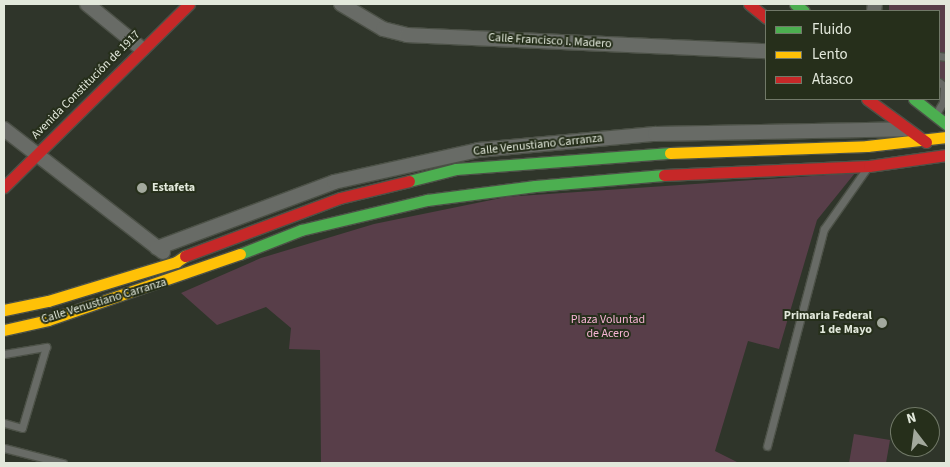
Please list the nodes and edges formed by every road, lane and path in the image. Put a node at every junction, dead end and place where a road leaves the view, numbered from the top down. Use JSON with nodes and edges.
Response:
{"nodes":[{"id":1,"x":87,"y":4,"type":"edge"},
{"id":2,"x":189,"y":4,"type":"edge"},
{"id":3,"x":340,"y":4,"type":"edge"},
{"id":4,"x":749,"y":4,"type":"edge"},
{"id":5,"x":765,"y":17,"type":"edge"},
{"id":6,"x":142,"y":49,"type":"junction"},
{"id":7,"x":765,"y":51,"type":"edge"},
{"id":8,"x":940,"y":83,"type":"edge"},
{"id":9,"x":868,"y":100,"type":"edge"},
{"id":10,"x":915,"y":100,"type":"edge"},
{"id":11,"x":935,"y":116,"type":"junction"},
{"id":12,"x":946,"y":124,"type":"edge"},
{"id":13,"x":905,"y":129,"type":"junction"},
{"id":14,"x":4,"y":130,"type":"edge"},
{"id":15,"x":946,"y":137,"type":"edge"},
{"id":16,"x":922,"y":140,"type":"junction"},
{"id":17,"x":867,"y":146,"type":"junction"},
{"id":18,"x":36,"y":155,"type":"junction"},
{"id":19,"x":946,"y":156,"type":"edge"},
{"id":20,"x":868,"y":166,"type":"junction"},
{"id":21,"x":4,"y":187,"type":"edge"},
{"id":22,"x":157,"y":248,"type":"junction"},
{"id":23,"x":176,"y":262,"type":"junction"},
{"id":24,"x":186,"y":275,"type":"junction"},
{"id":25,"x":4,"y":310,"type":"edge"},
{"id":26,"x":4,"y":330,"type":"edge"},
{"id":27,"x":4,"y":354,"type":"edge"},
{"id":28,"x":4,"y":424,"type":"edge"},
{"id":29,"x":767,"y":446,"type":"dead end"},
{"id":30,"x":4,"y":448,"type":"edge"},
{"id":31,"x":62,"y":463,"type":"edge"}],
"edges":[{"from":1,"to":6,"type":"street"},
{"from":2,"to":6,"type":"main road","name":"Avenida Constitución de 1917"},
{"from":3,"to":7,"type":"street","name":"Calle Francisco I. Madero"},
{"from":4,"to":5,"type":"main road"},
{"from":6,"to":18,"type":"main road","name":"Avenida Constitución de 1917"},
{"from":8,"to":11,"type":"lane"},
{"from":9,"to":13,"type":"main road"},
{"from":10,"to":11,"type":"main road"},
{"from":11,"to":12,"type":"main road"},
{"from":13,"to":16,"type":"main road"},
{"from":13,"to":22,"type":"street","name":"Calle Venustiano Carranza"},
{"from":14,"to":18,"type":"street","name":"Calle Venustiano Carranza"},
{"from":15,"to":16,"type":"main road"},
{"from":16,"to":17,"type":"main road"},
{"from":16,"to":19,"type":"main road"},
{"from":17,"to":20,"type":"lane"},
{"from":17,"to":23,"type":"main road"},
{"from":18,"to":21,"type":"main road","name":"Avenida Constitución de 1917"},
{"from":18,"to":22,"type":"street","name":"Calle Venustiano Carranza"},
{"from":19,"to":20,"type":"main road"},
{"from":20,"to":24,"type":"main road"},
{"from":20,"to":29,"type":"lane"},
{"from":22,"to":23,"type":"street","name":"Calle Venustiano Carranza"},
{"from":23,"to":24,"type":"street","name":"Calle Venustiano Carranza"},
{"from":23,"to":25,"type":"main road","name":"Calle Venustiano Carranza"},
{"from":24,"to":26,"type":"main road","name":"Calle Venustiano Carranza"},
{"from":27,"to":28,"type":"lane"},
{"from":30,"to":31,"type":"lane"}]}
